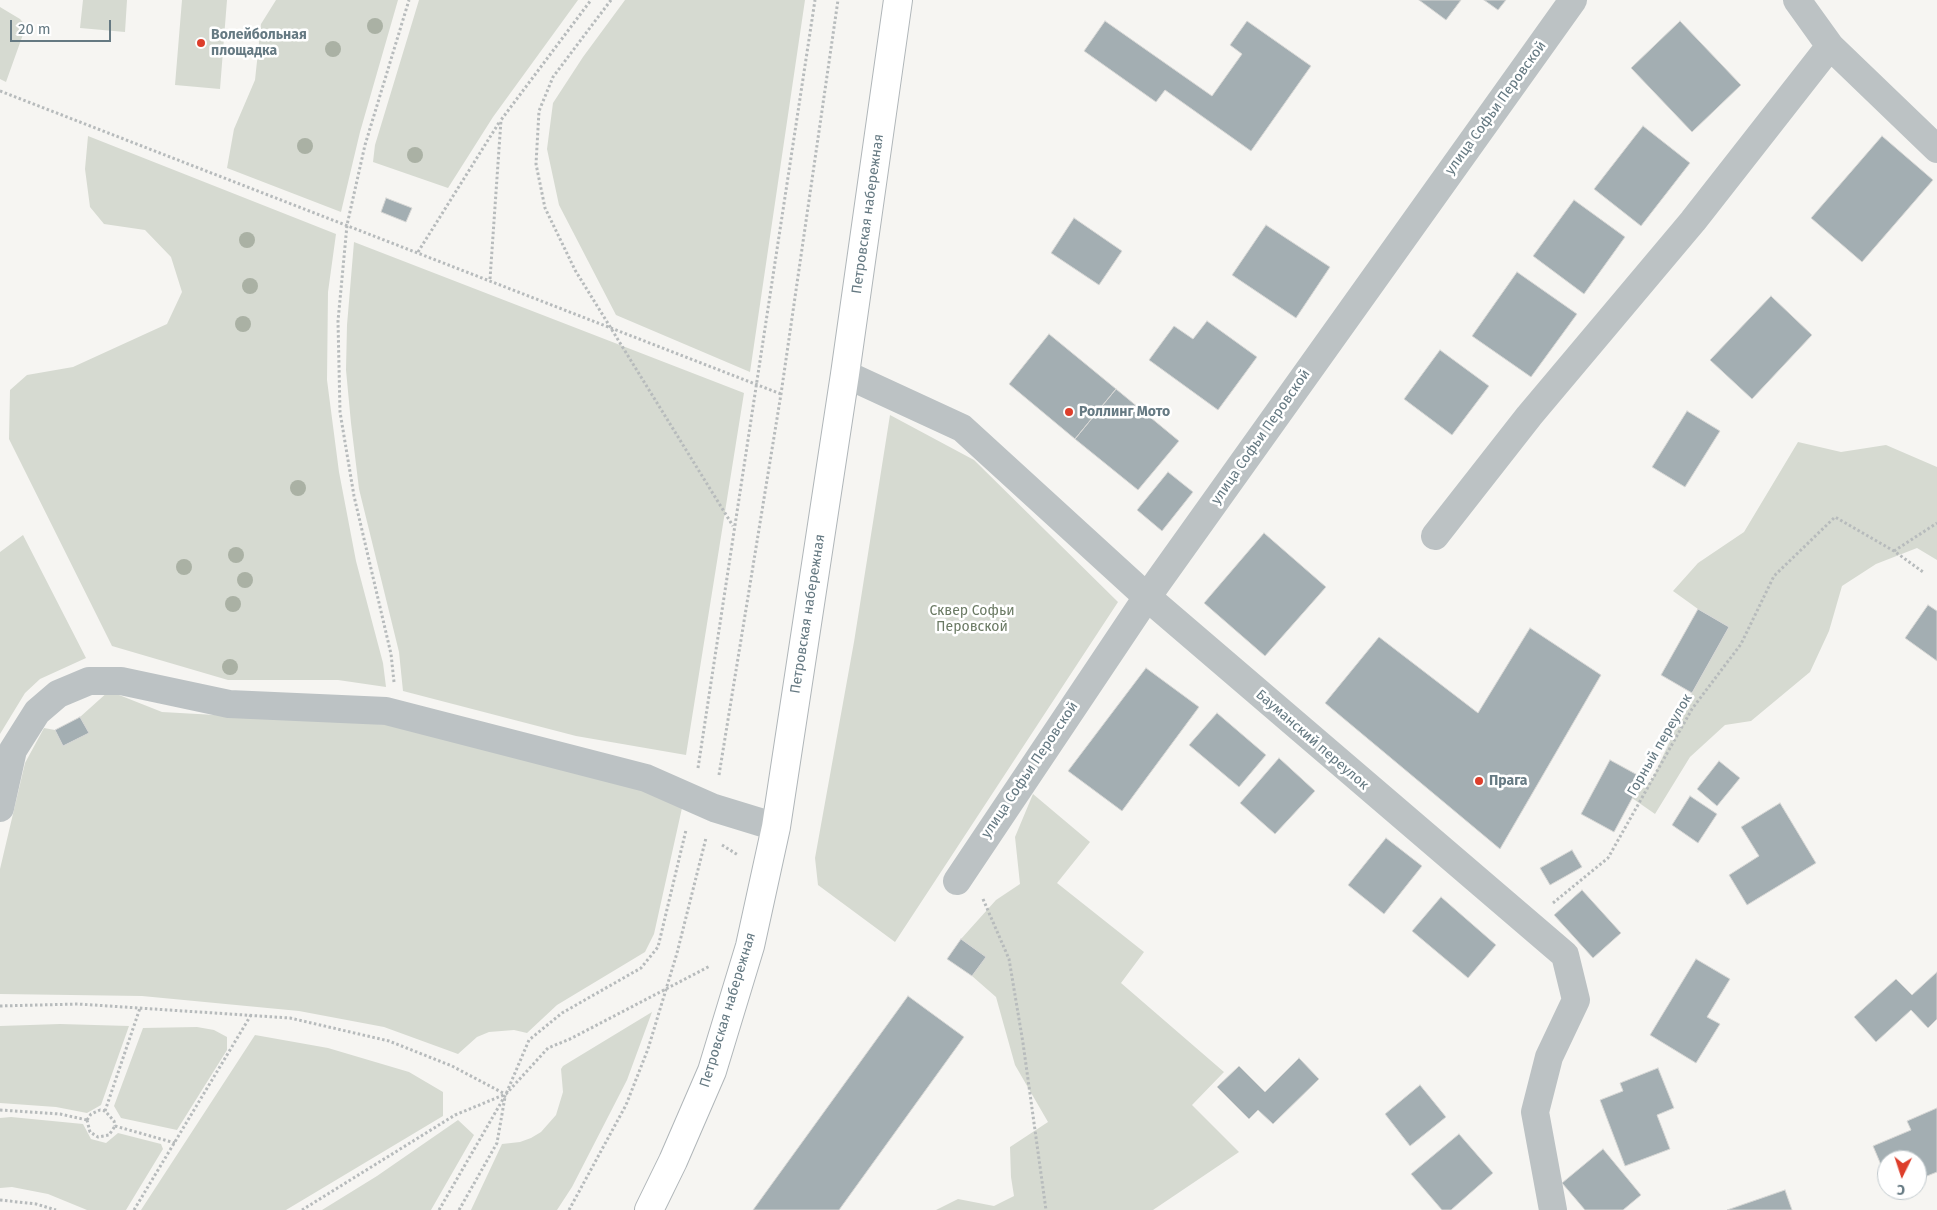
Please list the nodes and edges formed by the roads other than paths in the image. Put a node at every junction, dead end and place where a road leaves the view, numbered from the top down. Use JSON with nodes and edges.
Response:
{"nodes":[{"id":1,"x":898,"y":0,"type":"edge"},
{"id":2,"x":1574,"y":0,"type":"edge"},
{"id":3,"x":1797,"y":0,"type":"edge"},
{"id":4,"x":1830,"y":46,"type":"junction"},
{"id":5,"x":1937,"y":149,"type":"edge"},
{"id":6,"x":845,"y":374,"type":"junction"},
{"id":7,"x":1434,"y":536,"type":"dead end"},
{"id":8,"x":1147,"y":598,"type":"junction"},
{"id":9,"x":0,"y":808,"type":"edge"},
{"id":10,"x":776,"y":827,"type":"junction"},
{"id":11,"x":956,"y":881,"type":"road end"},
{"id":12,"x":649,"y":1210,"type":"edge"},
{"id":13,"x":1553,"y":1210,"type":"edge"}],
"edges":[{"from":1,"to":6,"type":"main road","name":"Петровская набережная"},
{"from":2,"to":8,"type":"street","name":"улица Софьи Перовской"},
{"from":3,"to":4,"type":"street"},
{"from":4,"to":5,"type":"street"},
{"from":4,"to":7,"type":"street"},
{"from":6,"to":8,"type":"street","name":"Бауманский переулок"},
{"from":6,"to":10,"type":"main road","name":"Петровская набережная"},
{"from":8,"to":11,"type":"street","name":"улица Софьи Перовской"},
{"from":8,"to":13,"type":"street","name":"Бауманский переулок"},
{"from":9,"to":10,"type":"street"},
{"from":10,"to":12,"type":"main road","name":"Петровская набережная"}]}
